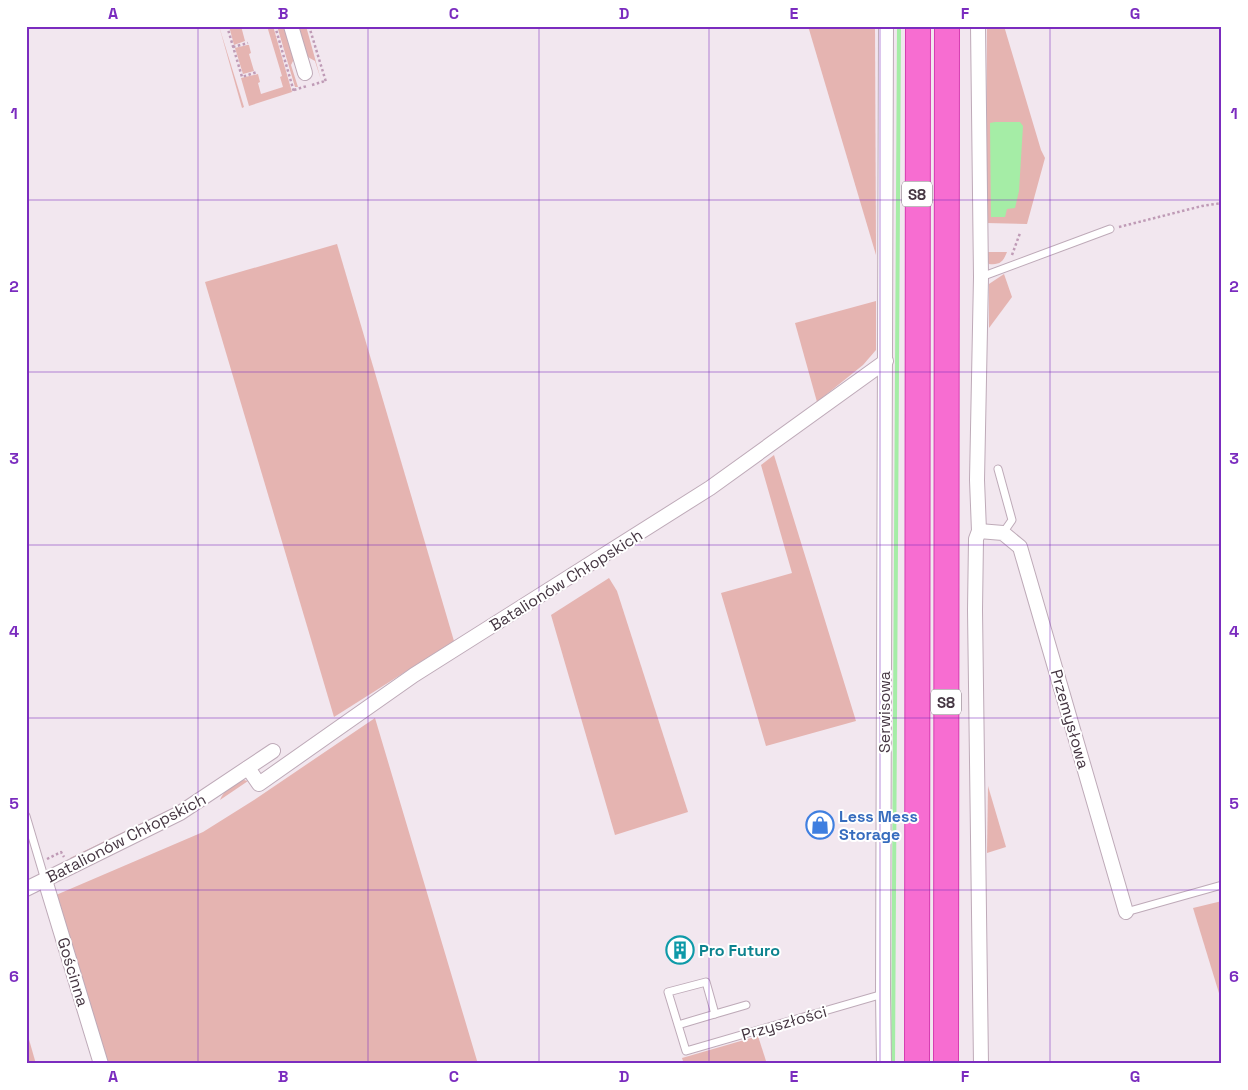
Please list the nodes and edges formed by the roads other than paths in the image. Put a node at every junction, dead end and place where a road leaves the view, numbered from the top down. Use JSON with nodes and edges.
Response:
{"nodes":[{"id":1,"x":291,"y":26,"type":"edge"},
{"id":2,"x":886,"y":26,"type":"edge"},
{"id":3,"x":918,"y":26,"type":"edge"},
{"id":4,"x":947,"y":26,"type":"edge"},
{"id":5,"x":978,"y":26,"type":"edge"},
{"id":6,"x":305,"y":74,"type":"dead end"},
{"id":7,"x":1110,"y":229,"type":"road end"},
{"id":8,"x":981,"y":277,"type":"junction"},
{"id":9,"x":886,"y":361,"type":"junction"},
{"id":10,"x":998,"y":469,"type":"dead end"},
{"id":11,"x":979,"y":531,"type":"junction"},
{"id":12,"x":1003,"y":532,"type":"junction"},
{"id":13,"x":273,"y":751,"type":"dead end"},
{"id":14,"x":248,"y":768,"type":"junction"},
{"id":15,"x":26,"y":816,"type":"edge"},
{"id":16,"x":46,"y":880,"type":"junction"},
{"id":17,"x":1222,"y":885,"type":"edge"},
{"id":18,"x":26,"y":889,"type":"edge"},
{"id":19,"x":1126,"y":912,"type":"joint"},
{"id":20,"x":883,"y":994,"type":"junction"},
{"id":21,"x":746,"y":1004,"type":"dead end"},
{"id":22,"x":715,"y":1014,"type":"junction"},
{"id":23,"x":678,"y":1025,"type":"junction"},
{"id":24,"x":101,"y":1064,"type":"edge"},
{"id":25,"x":884,"y":1064,"type":"edge"},
{"id":26,"x":916,"y":1064,"type":"edge"},
{"id":27,"x":946,"y":1064,"type":"edge"},
{"id":28,"x":981,"y":1064,"type":"edge"}],
"edges":[{"from":1,"to":6,"type":"street"},
{"from":2,"to":9,"type":"street","name":"Serwisowa"},
{"from":3,"to":26,"type":"highway","number":"S8"},
{"from":4,"to":27,"type":"highway","number":"S8"},
{"from":5,"to":8,"type":"street"},
{"from":7,"to":8,"type":"lane"},
{"from":8,"to":11,"type":"street"},
{"from":9,"to":14,"type":"street","name":"Batalionów Chłopskich"},
{"from":9,"to":20,"type":"street","name":"Serwisowa"},
{"from":10,"to":12,"type":"lane"},
{"from":11,"to":12,"type":"street"},
{"from":11,"to":28,"type":"street"},
{"from":12,"to":19,"type":"street","name":"Przemysłowa"},
{"from":13,"to":14,"type":"street","name":"Batalionów Chłopskich"},
{"from":14,"to":16,"type":"street","name":"Batalionów Chłopskich"},
{"from":15,"to":16,"type":"lane"},
{"from":16,"to":18,"type":"street","name":"Batalionów Chłopskich"},
{"from":16,"to":24,"type":"street","name":"Gościnna"},
{"from":17,"to":19,"type":"lane"},
{"from":20,"to":23,"type":"lane","name":"Przyszłości"},
{"from":20,"to":25,"type":"street","name":"Serwisowa"},
{"from":21,"to":22,"type":"lane"},
{"from":22,"to":23,"type":"lane"},
{"from":22,"to":23,"type":"lane"}]}
